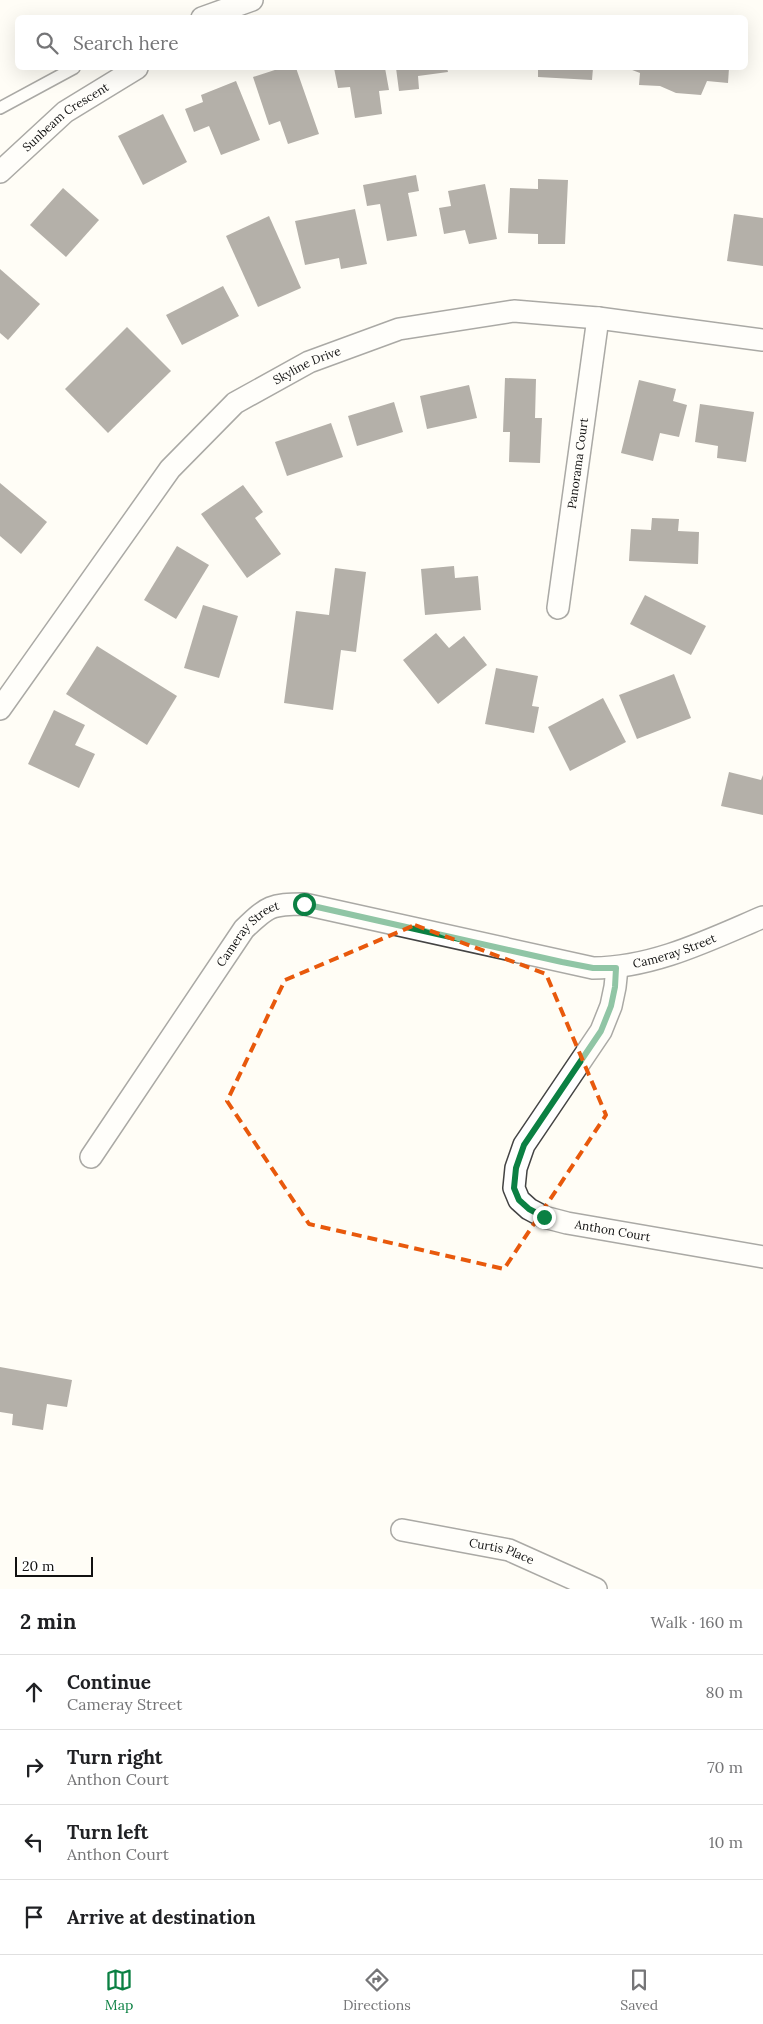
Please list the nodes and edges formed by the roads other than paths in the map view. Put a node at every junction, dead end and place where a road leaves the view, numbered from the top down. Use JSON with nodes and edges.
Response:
{"nodes":[{"id":1,"x":252,"y":0,"type":"edge"},
{"id":2,"x":208,"y":15,"type":"edge"},
{"id":3,"x":70,"y":70,"type":"edge"},
{"id":4,"x":134,"y":70,"type":"edge"},
{"id":5,"x":0,"y":108,"type":"edge"},
{"id":6,"x":0,"y":172,"type":"edge"},
{"id":7,"x":598,"y":318,"type":"junction"},
{"id":8,"x":763,"y":340,"type":"edge"},
{"id":9,"x":558,"y":608,"type":"dead end"},
{"id":10,"x":0,"y":709,"type":"edge"},
{"id":11,"x":763,"y":917,"type":"edge"},
{"id":12,"x":616,"y":968,"type":"junction"},
{"id":13,"x":91,"y":1158,"type":"dead end"},
{"id":14,"x":763,"y":1257,"type":"edge"},
{"id":15,"x":402,"y":1530,"type":"dead end"},
{"id":16,"x":596,"y":1589,"type":"edge"}],
"edges":[{"from":1,"to":2,"type":"street"},
{"from":3,"to":5,"type":"lane"},
{"from":4,"to":6,"type":"street","name":"Sunbeam Crescent"},
{"from":7,"to":8,"type":"street","name":"Skyline Drive"},
{"from":7,"to":9,"type":"street","name":"Panorama Court"},
{"from":7,"to":10,"type":"street","name":"Skyline Drive"},
{"from":11,"to":12,"type":"street","name":"Cameray Street"},
{"from":12,"to":13,"type":"street","name":"Cameray Street"},
{"from":12,"to":14,"type":"street","name":"Anthon Court"},
{"from":15,"to":16,"type":"street","name":"Curtis Place"}]}
